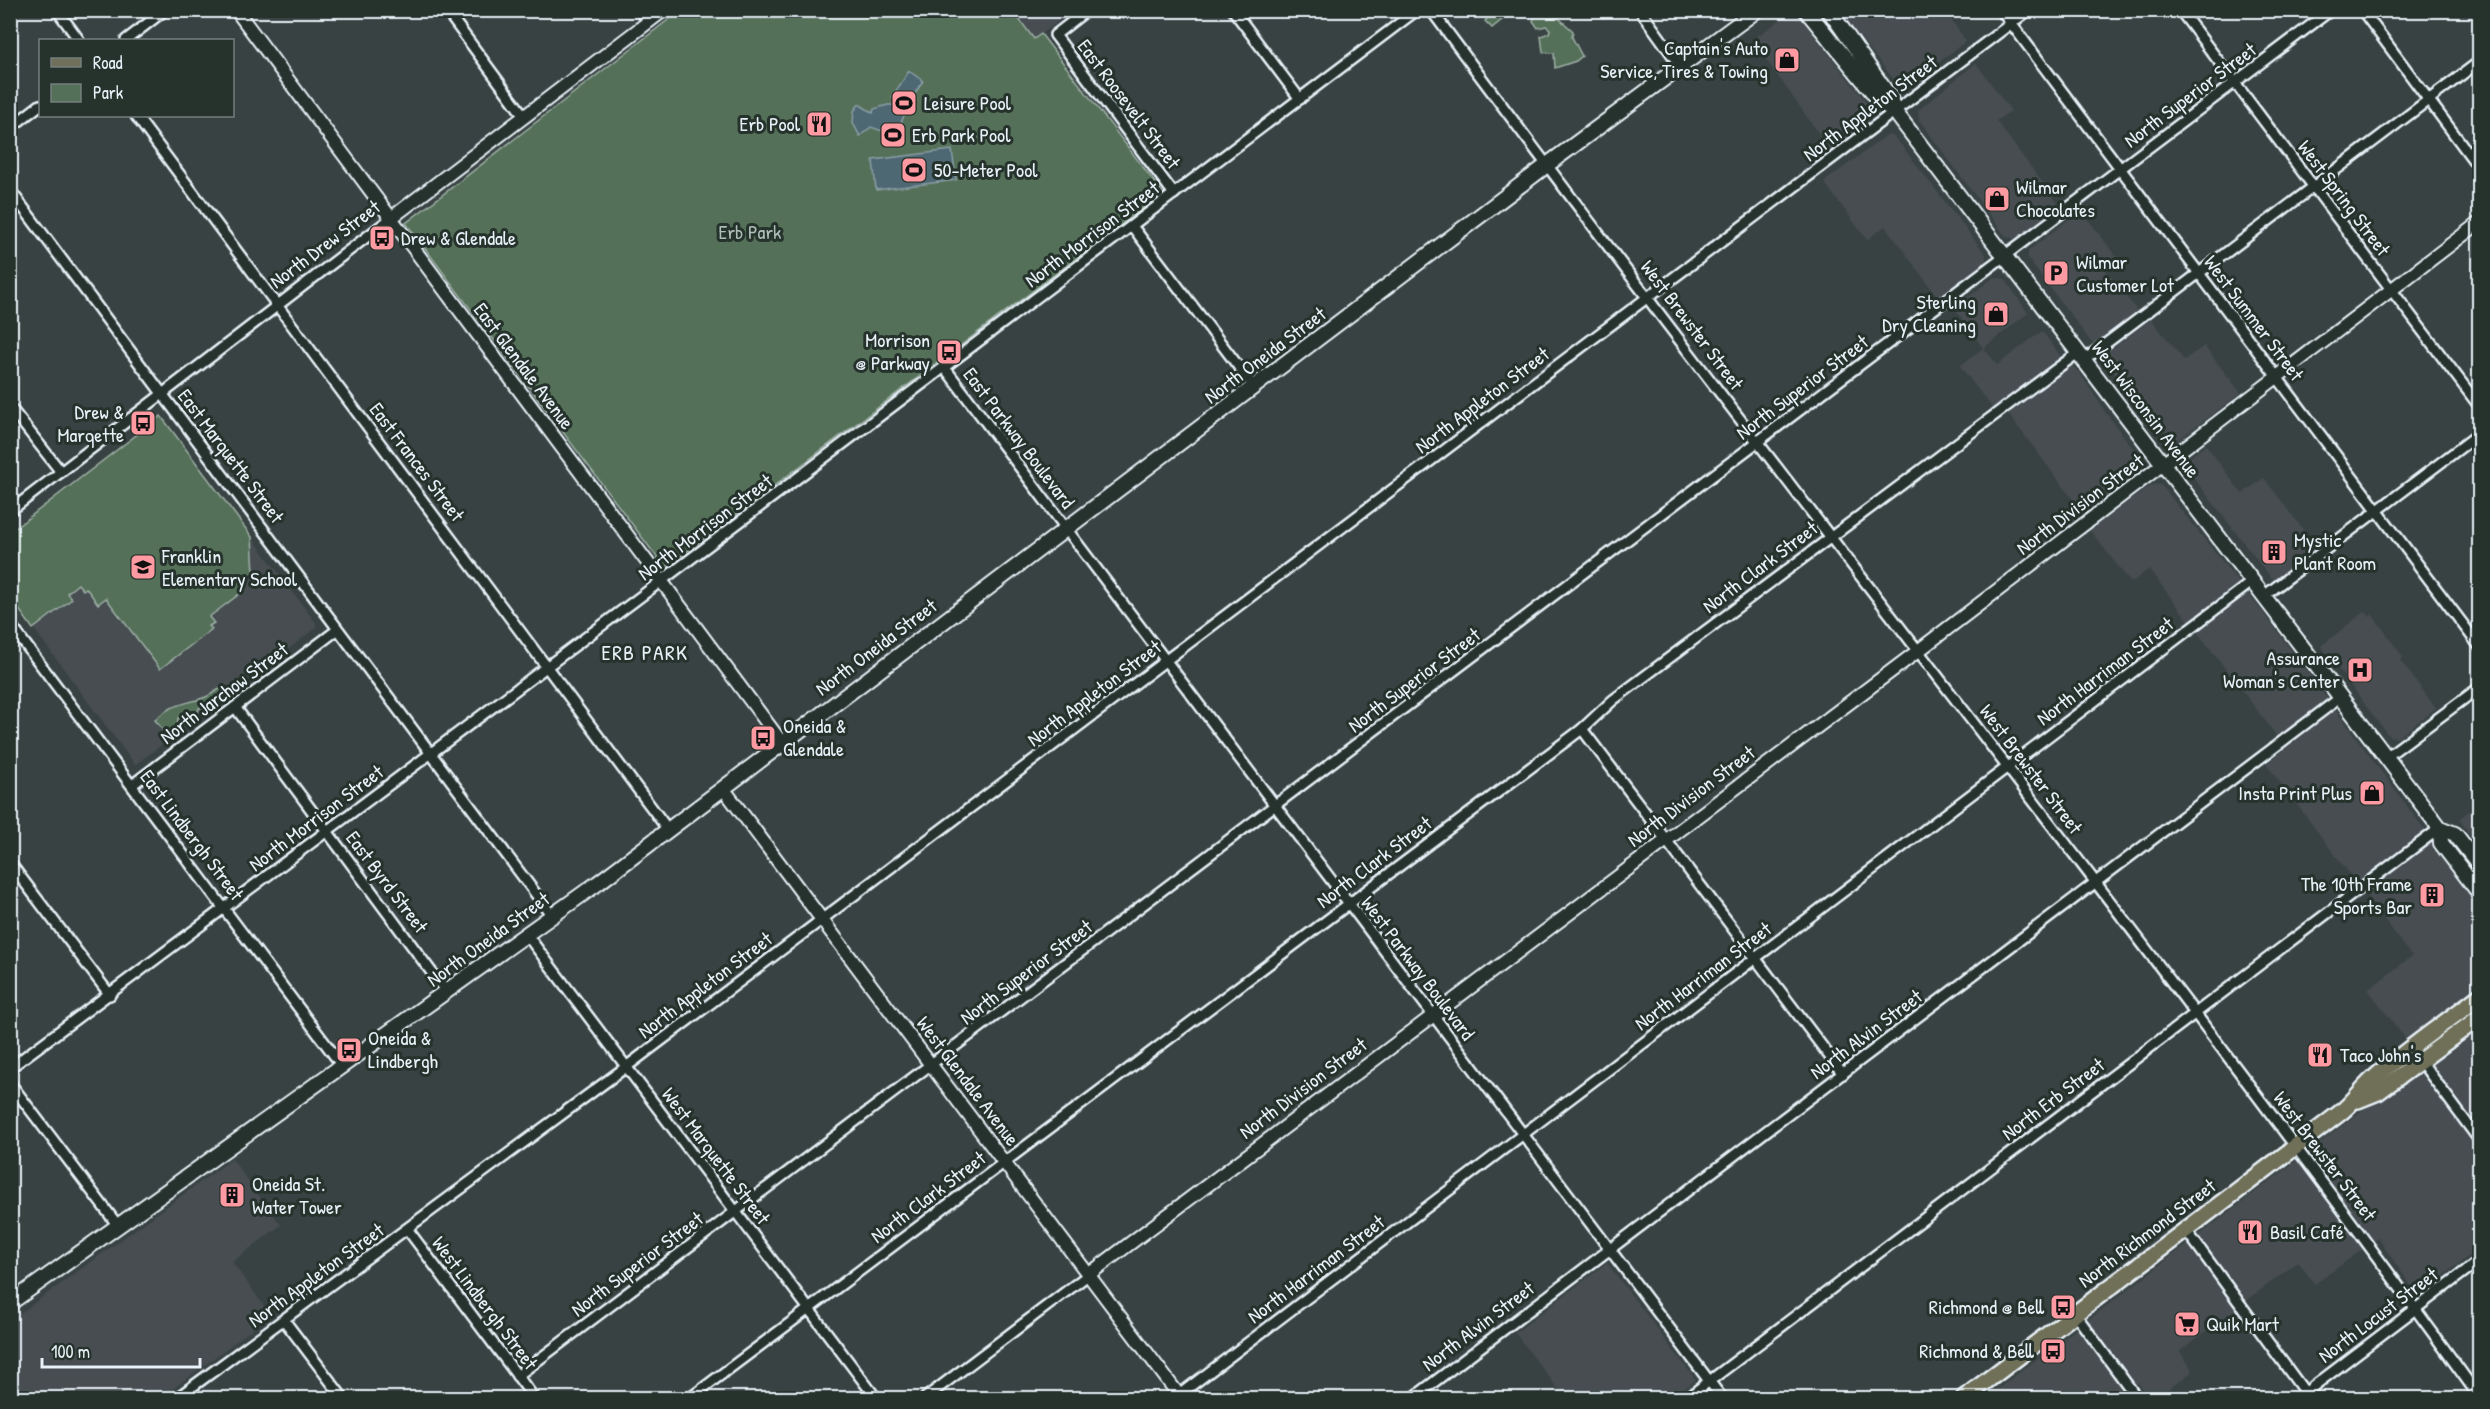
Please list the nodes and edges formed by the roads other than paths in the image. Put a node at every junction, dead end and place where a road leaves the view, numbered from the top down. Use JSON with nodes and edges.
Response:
{"nodes":[{"id":1,"x":57,"y":10,"type":"edge"},
{"id":2,"x":165,"y":10,"type":"edge"},
{"id":3,"x":236,"y":10,"type":"edge"},
{"id":4,"x":446,"y":10,"type":"edge"},
{"id":5,"x":640,"y":10,"type":"edge"},
{"id":6,"x":664,"y":10,"type":"edge"},
{"id":7,"x":1087,"y":10,"type":"edge"},
{"id":8,"x":1233,"y":10,"type":"edge"},
{"id":9,"x":1417,"y":10,"type":"edge"},
{"id":10,"x":1431,"y":10,"type":"edge"},
{"id":11,"x":1640,"y":10,"type":"edge"},
{"id":12,"x":1757,"y":10,"type":"edge"},
{"id":13,"x":1806,"y":10,"type":"edge"},
{"id":14,"x":1829,"y":10,"type":"edge"},
{"id":15,"x":2001,"y":10,"type":"edge"},
{"id":16,"x":2029,"y":10,"type":"edge"},
{"id":17,"x":2180,"y":10,"type":"edge"},
{"id":18,"x":2331,"y":10,"type":"edge"},
{"id":19,"x":2361,"y":10,"type":"edge"},
{"id":20,"x":649,"y":22,"type":"junction"},
{"id":21,"x":2011,"y":24,"type":"junction"},
{"id":22,"x":78,"y":39,"type":"edge"},
{"id":23,"x":127,"y":39,"type":"edge"},
{"id":24,"x":2480,"y":61,"type":"edge"},
{"id":25,"x":1681,"y":66,"type":"junction"},
{"id":26,"x":2235,"y":84,"type":"junction"},
{"id":27,"x":1300,"y":99,"type":"junction"},
{"id":28,"x":2428,"y":100,"type":"junction"},
{"id":29,"x":39,"y":106,"type":"edge"},
{"id":30,"x":1895,"y":112,"type":"junction"},
{"id":31,"x":524,"y":116,"type":"junction"},
{"id":32,"x":137,"y":117,"type":"edge"},
{"id":33,"x":10,"y":128,"type":"edge"},
{"id":34,"x":1547,"y":165,"type":"junction"},
{"id":35,"x":2121,"y":169,"type":"junction"},
{"id":36,"x":2480,"y":169,"type":"edge"},
{"id":37,"x":2313,"y":188,"type":"junction"},
{"id":38,"x":10,"y":190,"type":"edge"},
{"id":39,"x":1174,"y":194,"type":"junction"},
{"id":40,"x":390,"y":219,"type":"junction"},
{"id":41,"x":2480,"y":222,"type":"edge"},
{"id":42,"x":1132,"y":226,"type":"junction"},
{"id":43,"x":2006,"y":257,"type":"junction"},
{"id":44,"x":2198,"y":274,"type":"junction"},
{"id":45,"x":2391,"y":290,"type":"junction"},
{"id":46,"x":1648,"y":297,"type":"junction"},
{"id":47,"x":278,"y":305,"type":"junction"},
{"id":48,"x":2081,"y":356,"type":"junction"},
{"id":49,"x":945,"y":368,"type":"junction"},
{"id":50,"x":2277,"y":378,"type":"junction"},
{"id":51,"x":1254,"y":387,"type":"junction"},
{"id":52,"x":162,"y":394,"type":"junction"},
{"id":53,"x":10,"y":407,"type":"edge"},
{"id":54,"x":2480,"y":407,"type":"edge"},
{"id":55,"x":2480,"y":433,"type":"edge"},
{"id":56,"x":1759,"y":442,"type":"junction"},
{"id":57,"x":2164,"y":464,"type":"junction"},
{"id":58,"x":61,"y":472,"type":"junction"},
{"id":59,"x":2378,"y":510,"type":"junction"},
{"id":60,"x":10,"y":511,"type":"edge"},
{"id":61,"x":1066,"y":529,"type":"junction"},
{"id":62,"x":1831,"y":536,"type":"junction"},
{"id":63,"x":2253,"y":581,"type":"junction"},
{"id":64,"x":660,"y":582,"type":"junction"},
{"id":65,"x":2264,"y":596,"type":"junction"},
{"id":66,"x":10,"y":624,"type":"edge"},
{"id":67,"x":338,"y":630,"type":"junction"},
{"id":68,"x":2480,"y":647,"type":"edge"},
{"id":69,"x":1918,"y":651,"type":"junction"},
{"id":70,"x":1166,"y":661,"type":"junction"},
{"id":71,"x":547,"y":666,"type":"junction"},
{"id":72,"x":2480,"y":687,"type":"edge"},
{"id":73,"x":2341,"y":697,"type":"junction"},
{"id":74,"x":235,"y":707,"type":"junction"},
{"id":75,"x":1582,"y":729,"type":"junction"},
{"id":76,"x":782,"y":743,"type":"junction"},
{"id":77,"x":431,"y":754,"type":"junction"},
{"id":78,"x":2386,"y":757,"type":"junction"},
{"id":79,"x":2007,"y":767,"type":"junction"},
{"id":80,"x":132,"y":784,"type":"junction"},
{"id":81,"x":723,"y":788,"type":"junction"},
{"id":82,"x":1274,"y":808,"type":"junction"},
{"id":83,"x":2440,"y":828,"type":"junction"},
{"id":84,"x":327,"y":831,"type":"junction"},
{"id":85,"x":669,"y":831,"type":"junction"},
{"id":86,"x":1666,"y":839,"type":"junction"},
{"id":87,"x":10,"y":863,"type":"edge"},
{"id":88,"x":2480,"y":866,"type":"edge"},
{"id":89,"x":2095,"y":882,"type":"junction"},
{"id":90,"x":2480,"y":894,"type":"edge"},
{"id":91,"x":1347,"y":904,"type":"junction"},
{"id":92,"x":225,"y":909,"type":"junction"},
{"id":93,"x":553,"y":917,"type":"junction"},
{"id":94,"x":822,"y":919,"type":"junction"},
{"id":95,"x":527,"y":935,"type":"junction"},
{"id":96,"x":1756,"y":959,"type":"junction"},
{"id":97,"x":447,"y":993,"type":"junction"},
{"id":98,"x":110,"y":995,"type":"junction"},
{"id":99,"x":2480,"y":996,"type":"edge"},
{"id":100,"x":2194,"y":1014,"type":"junction"},
{"id":101,"x":1432,"y":1016,"type":"junction"},
{"id":102,"x":2480,"y":1017,"type":"edge"},
{"id":103,"x":2410,"y":1047,"type":"junction"},
{"id":104,"x":2421,"y":1061,"type":"junction"},
{"id":105,"x":931,"y":1065,"type":"junction"},
{"id":106,"x":626,"y":1067,"type":"junction"},
{"id":107,"x":10,"y":1068,"type":"edge"},
{"id":108,"x":343,"y":1068,"type":"junction"},
{"id":109,"x":1843,"y":1074,"type":"junction"},
{"id":110,"x":10,"y":1083,"type":"edge"},
{"id":111,"x":2355,"y":1101,"type":"junction"},
{"id":112,"x":1521,"y":1134,"type":"junction"},
{"id":113,"x":2480,"y":1141,"type":"edge"},
{"id":114,"x":2296,"y":1147,"type":"junction"},
{"id":115,"x":1005,"y":1162,"type":"junction"},
{"id":116,"x":736,"y":1212,"type":"junction"},
{"id":117,"x":118,"y":1227,"type":"junction"},
{"id":118,"x":408,"y":1230,"type":"junction"},
{"id":119,"x":2186,"y":1230,"type":"junction"},
{"id":120,"x":1609,"y":1250,"type":"junction"},
{"id":121,"x":2480,"y":1260,"type":"edge"},
{"id":122,"x":1088,"y":1275,"type":"junction"},
{"id":123,"x":10,"y":1303,"type":"edge"},
{"id":124,"x":2415,"y":1309,"type":"junction"},
{"id":125,"x":810,"y":1310,"type":"junction"},
{"id":126,"x":2075,"y":1314,"type":"junction"},
{"id":127,"x":284,"y":1320,"type":"junction"},
{"id":128,"x":517,"y":1376,"type":"junction"},
{"id":129,"x":1709,"y":1382,"type":"junction"},
{"id":130,"x":181,"y":1397,"type":"edge"},
{"id":131,"x":2304,"y":1397,"type":"edge"},
{"id":132,"x":343,"y":1398,"type":"edge"},
{"id":133,"x":534,"y":1398,"type":"edge"},
{"id":134,"x":690,"y":1398,"type":"edge"},
{"id":135,"x":876,"y":1398,"type":"edge"},
{"id":136,"x":925,"y":1398,"type":"edge"},
{"id":137,"x":1178,"y":1398,"type":"edge"},
{"id":138,"x":1413,"y":1398,"type":"edge"},
{"id":139,"x":1687,"y":1398,"type":"edge"},
{"id":140,"x":1722,"y":1398,"type":"edge"},
{"id":141,"x":1966,"y":1398,"type":"edge"},
{"id":142,"x":2137,"y":1398,"type":"edge"},
{"id":143,"x":2480,"y":1398,"type":"edge"}],
"edges":[{"from":1,"to":22,"type":"street"},
{"from":2,"to":23,"type":"street"},
{"from":3,"to":40,"type":"street","name":"East Glendale Avenue"},
{"from":4,"to":31,"type":"street"},
{"from":5,"to":20,"type":"street"},
{"from":6,"to":20,"type":"street","name":"North Drew Street"},
{"from":7,"to":39,"type":"street","name":"East Roosevelt Street"},
{"from":8,"to":27,"type":"street"},
{"from":9,"to":27,"type":"street","name":"North Morrison Street"},
{"from":10,"to":34,"type":"street","name":"West Brewster Street"},
{"from":11,"to":25,"type":"street"},
{"from":12,"to":25,"type":"main road","name":"North Oneida Street"},
{"from":13,"to":30,"type":"main road"},
{"from":14,"to":30,"type":"main road","name":"West Wisconsin Avenue"},
{"from":15,"to":21,"type":"street","name":"West Summer Street"},
{"from":16,"to":21,"type":"street","name":"North Appleton Street"},
{"from":17,"to":26,"type":"street","name":"West Spring Street"},
{"from":18,"to":26,"type":"street","name":"North Superior Street"},
{"from":19,"to":28,"type":"street"},
{"from":20,"to":31,"type":"street","name":"North Drew Street"},
{"from":21,"to":30,"type":"street","name":"North Appleton Street"},
{"from":21,"to":35,"type":"street","name":"West Summer Street"},
{"from":24,"to":28,"type":"street","name":"North Clark Street"},
{"from":25,"to":34,"type":"main road","name":"North Oneida Street"},
{"from":26,"to":35,"type":"street","name":"North Superior Street"},
{"from":26,"to":37,"type":"street","name":"West Spring Street"},
{"from":27,"to":39,"type":"street","name":"North Morrison Street"},
{"from":28,"to":36,"type":"street"},
{"from":28,"to":37,"type":"street","name":"North Clark Street"},
{"from":29,"to":33,"type":"street"},
{"from":30,"to":43,"type":"main road","name":"West Wisconsin Avenue"},
{"from":30,"to":46,"type":"street","name":"North Appleton Street"},
{"from":31,"to":40,"type":"street","name":"North Drew Street"},
{"from":32,"to":47,"type":"street","name":"East Frances Street"},
{"from":34,"to":46,"type":"street","name":"West Brewster Street"},
{"from":34,"to":51,"type":"main road","name":"North Oneida Street"},
{"from":35,"to":43,"type":"street","name":"North Superior Street"},
{"from":35,"to":44,"type":"street","name":"West Summer Street"},
{"from":37,"to":44,"type":"street","name":"North Clark Street"},
{"from":37,"to":45,"type":"street","name":"West Spring Street"},
{"from":38,"to":52,"type":"street","name":"East Marquette Street"},
{"from":39,"to":42,"type":"street","name":"North Morrison Street"},
{"from":40,"to":47,"type":"street","name":"North Drew Street"},
{"from":40,"to":64,"type":"street","name":"East Glendale Avenue"},
{"from":41,"to":45,"type":"street","name":"North Division Street"},
{"from":42,"to":49,"type":"street","name":"North Morrison Street"},
{"from":42,"to":51,"type":"street"},
{"from":43,"to":48,"type":"main road","name":"West Wisconsin Avenue"},
{"from":43,"to":56,"type":"street","name":"North Superior Street"},
{"from":44,"to":48,"type":"street","name":"North Clark Street"},
{"from":44,"to":50,"type":"street","name":"West Summer Street"},
{"from":45,"to":50,"type":"street","name":"North Division Street"},
{"from":45,"to":54,"type":"street","name":"West Spring Street"},
{"from":46,"to":56,"type":"street","name":"West Brewster Street"},
{"from":46,"to":70,"type":"street","name":"North Appleton Street"},
{"from":47,"to":52,"type":"street","name":"North Drew Street"},
{"from":47,"to":71,"type":"street","name":"East Frances Street"},
{"from":48,"to":57,"type":"main road","name":"West Wisconsin Avenue"},
{"from":48,"to":62,"type":"street","name":"North Clark Street"},
{"from":49,"to":61,"type":"street","name":"East Parkway Boulevard"},
{"from":49,"to":64,"type":"street","name":"North Morrison Street"},
{"from":50,"to":57,"type":"street","name":"North Division Street"},
{"from":50,"to":59,"type":"street","name":"West Summer Street"},
{"from":51,"to":61,"type":"main road","name":"North Oneida Street"},
{"from":52,"to":58,"type":"street","name":"North Drew Street"},
{"from":52,"to":67,"type":"street","name":"East Marquette Street"},
{"from":53,"to":58,"type":"street"},
{"from":55,"to":59,"type":"street"},
{"from":56,"to":62,"type":"street","name":"West Brewster Street"},
{"from":56,"to":82,"type":"street","name":"North Superior Street"},
{"from":57,"to":63,"type":"main road","name":"West Wisconsin Avenue"},
{"from":57,"to":69,"type":"street","name":"North Division Street"},
{"from":58,"to":60,"type":"street","name":"North Drew Street"},
{"from":59,"to":65,"type":"street"},
{"from":59,"to":68,"type":"street","name":"West Summer Street"},
{"from":61,"to":70,"type":"street","name":"West Parkway Boulevard"},
{"from":61,"to":76,"type":"main road","name":"North Oneida Street"},
{"from":62,"to":69,"type":"street","name":"West Brewster Street"},
{"from":62,"to":75,"type":"street","name":"North Clark Street"},
{"from":63,"to":65,"type":"main road","name":"West Wisconsin Avenue"},
{"from":63,"to":79,"type":"street","name":"North Harriman Street"},
{"from":64,"to":71,"type":"street","name":"North Morrison Street"},
{"from":64,"to":76,"type":"street","name":"East Glendale Avenue"},
{"from":65,"to":73,"type":"main road","name":"West Wisconsin Avenue"},
{"from":66,"to":80,"type":"street","name":"East Lindbergh Street"},
{"from":67,"to":74,"type":"street","name":"North Jarchow Street"},
{"from":67,"to":77,"type":"street","name":"East Marquette Street"},
{"from":69,"to":79,"type":"street","name":"West Brewster Street"},
{"from":69,"to":86,"type":"street","name":"North Division Street"},
{"from":70,"to":82,"type":"street","name":"West Parkway Boulevard"},
{"from":70,"to":94,"type":"street","name":"North Appleton Street"},
{"from":71,"to":77,"type":"street","name":"North Morrison Street"},
{"from":71,"to":85,"type":"street","name":"East Frances Street"},
{"from":72,"to":78,"type":"street"},
{"from":73,"to":78,"type":"main road","name":"West Wisconsin Avenue"},
{"from":73,"to":89,"type":"street","name":"North Alvin Street"},
{"from":74,"to":80,"type":"street","name":"North Jarchow Street"},
{"from":74,"to":84,"type":"street","name":"East Byrd Street"},
{"from":75,"to":86,"type":"street"},
{"from":75,"to":91,"type":"street","name":"North Clark Street"},
{"from":76,"to":81,"type":"main road","name":"North Oneida Street"},
{"from":77,"to":84,"type":"street","name":"North Morrison Street"},
{"from":77,"to":93,"type":"street","name":"East Marquette Street"},
{"from":78,"to":83,"type":"main road","name":"West Wisconsin Avenue"},
{"from":79,"to":89,"type":"street","name":"West Brewster Street"},
{"from":79,"to":96,"type":"street","name":"North Harriman Street"},
{"from":80,"to":92,"type":"street","name":"East Lindbergh Street"},
{"from":81,"to":85,"type":"main road","name":"North Oneida Street"},
{"from":81,"to":94,"type":"street","name":"West Glendale Avenue"},
{"from":82,"to":91,"type":"street","name":"West Parkway Boulevard"},
{"from":82,"to":105,"type":"street","name":"North Superior Street"},
{"from":83,"to":88,"type":"main road","name":"West Wisconsin Avenue"},
{"from":83,"to":90,"type":"main road","name":"West Wisconsin Avenue"},
{"from":83,"to":100,"type":"street","name":"North Erb Street"},
{"from":84,"to":92,"type":"street","name":"North Morrison Street"},
{"from":84,"to":97,"type":"street","name":"East Byrd Street"},
{"from":85,"to":93,"type":"main road","name":"North Oneida Street"},
{"from":86,"to":96,"type":"street"},
{"from":86,"to":101,"type":"street","name":"North Division Street"},
{"from":87,"to":98,"type":"street"},
{"from":89,"to":100,"type":"street","name":"West Brewster Street"},
{"from":89,"to":109,"type":"street","name":"North Alvin Street"},
{"from":91,"to":101,"type":"street","name":"West Parkway Boulevard"},
{"from":91,"to":115,"type":"street","name":"North Clark Street"},
{"from":92,"to":98,"type":"street","name":"North Morrison Street"},
{"from":92,"to":108,"type":"street","name":"East Lindbergh Street"},
{"from":93,"to":95,"type":"main road","name":"North Oneida Street"},
{"from":94,"to":105,"type":"street","name":"West Glendale Avenue"},
{"from":94,"to":106,"type":"street","name":"North Appleton Street"},
{"from":95,"to":97,"type":"main road","name":"North Oneida Street"},
{"from":95,"to":106,"type":"street","name":"West Marquette Street"},
{"from":96,"to":109,"type":"street"},
{"from":96,"to":112,"type":"street","name":"North Harriman Street"},
{"from":97,"to":108,"type":"main road","name":"North Oneida Street"},
{"from":98,"to":107,"type":"street","name":"North Morrison Street"},
{"from":99,"to":103,"type":"main road","name":"North Richmond Street"},
{"from":100,"to":114,"type":"street","name":"West Brewster Street"},
{"from":100,"to":129,"type":"street","name":"North Erb Street"},
{"from":101,"to":112,"type":"street","name":"West Parkway Boulevard"},
{"from":101,"to":122,"type":"street","name":"North Division Street"},
{"from":102,"to":104,"type":"main road","name":"North Richmond Street"},
{"from":103,"to":104,"type":"street"},
{"from":103,"to":111,"type":"main road","name":"North Richmond Street"},
{"from":104,"to":111,"type":"main road","name":"North Richmond Street"},
{"from":104,"to":113,"type":"street"},
{"from":105,"to":115,"type":"street","name":"West Glendale Avenue"},
{"from":105,"to":116,"type":"street","name":"North Superior Street"},
{"from":106,"to":116,"type":"street","name":"West Marquette Street"},
{"from":106,"to":118,"type":"street","name":"North Appleton Street"},
{"from":108,"to":117,"type":"main road","name":"North Oneida Street"},
{"from":109,"to":120,"type":"street","name":"North Alvin Street"},
{"from":110,"to":117,"type":"street"},
{"from":111,"to":114,"type":"main road","name":"North Richmond Street"},
{"from":112,"to":120,"type":"street","name":"West Parkway Boulevard"},
{"from":112,"to":137,"type":"street","name":"North Harriman Street"},
{"from":114,"to":119,"type":"main road","name":"North Richmond Street"},
{"from":114,"to":124,"type":"street","name":"West Brewster Street"},
{"from":115,"to":122,"type":"street","name":"West Glendale Avenue"},
{"from":115,"to":125,"type":"street","name":"North Clark Street"},
{"from":116,"to":125,"type":"street","name":"West Marquette Street"},
{"from":116,"to":128,"type":"street","name":"North Superior Street"},
{"from":117,"to":123,"type":"main road","name":"North Oneida Street"},
{"from":118,"to":127,"type":"street","name":"North Appleton Street"},
{"from":118,"to":128,"type":"street","name":"West Lindbergh Street"},
{"from":119,"to":126,"type":"main road","name":"North Richmond Street"},
{"from":119,"to":131,"type":"street"},
{"from":120,"to":129,"type":"street","name":"West Parkway Boulevard"},
{"from":120,"to":138,"type":"street","name":"North Alvin Street"},
{"from":121,"to":124,"type":"street","name":"North Locust Street"},
{"from":122,"to":136,"type":"street","name":"North Division Street"},
{"from":122,"to":137,"type":"street","name":"West Glendale Avenue"},
{"from":124,"to":131,"type":"street","name":"North Locust Street"},
{"from":124,"to":143,"type":"street","name":"West Brewster Street"},
{"from":125,"to":134,"type":"street","name":"North Clark Street"},
{"from":125,"to":135,"type":"street","name":"West Marquette Street"},
{"from":126,"to":141,"type":"main road","name":"North Richmond Street"},
{"from":126,"to":142,"type":"street"},
{"from":127,"to":130,"type":"street","name":"North Appleton Street"},
{"from":127,"to":132,"type":"street"},
{"from":128,"to":133,"type":"street","name":"West Lindbergh Street"},
{"from":129,"to":139,"type":"street","name":"North Erb Street"},
{"from":129,"to":140,"type":"street","name":"West Parkway Boulevard"}]}
